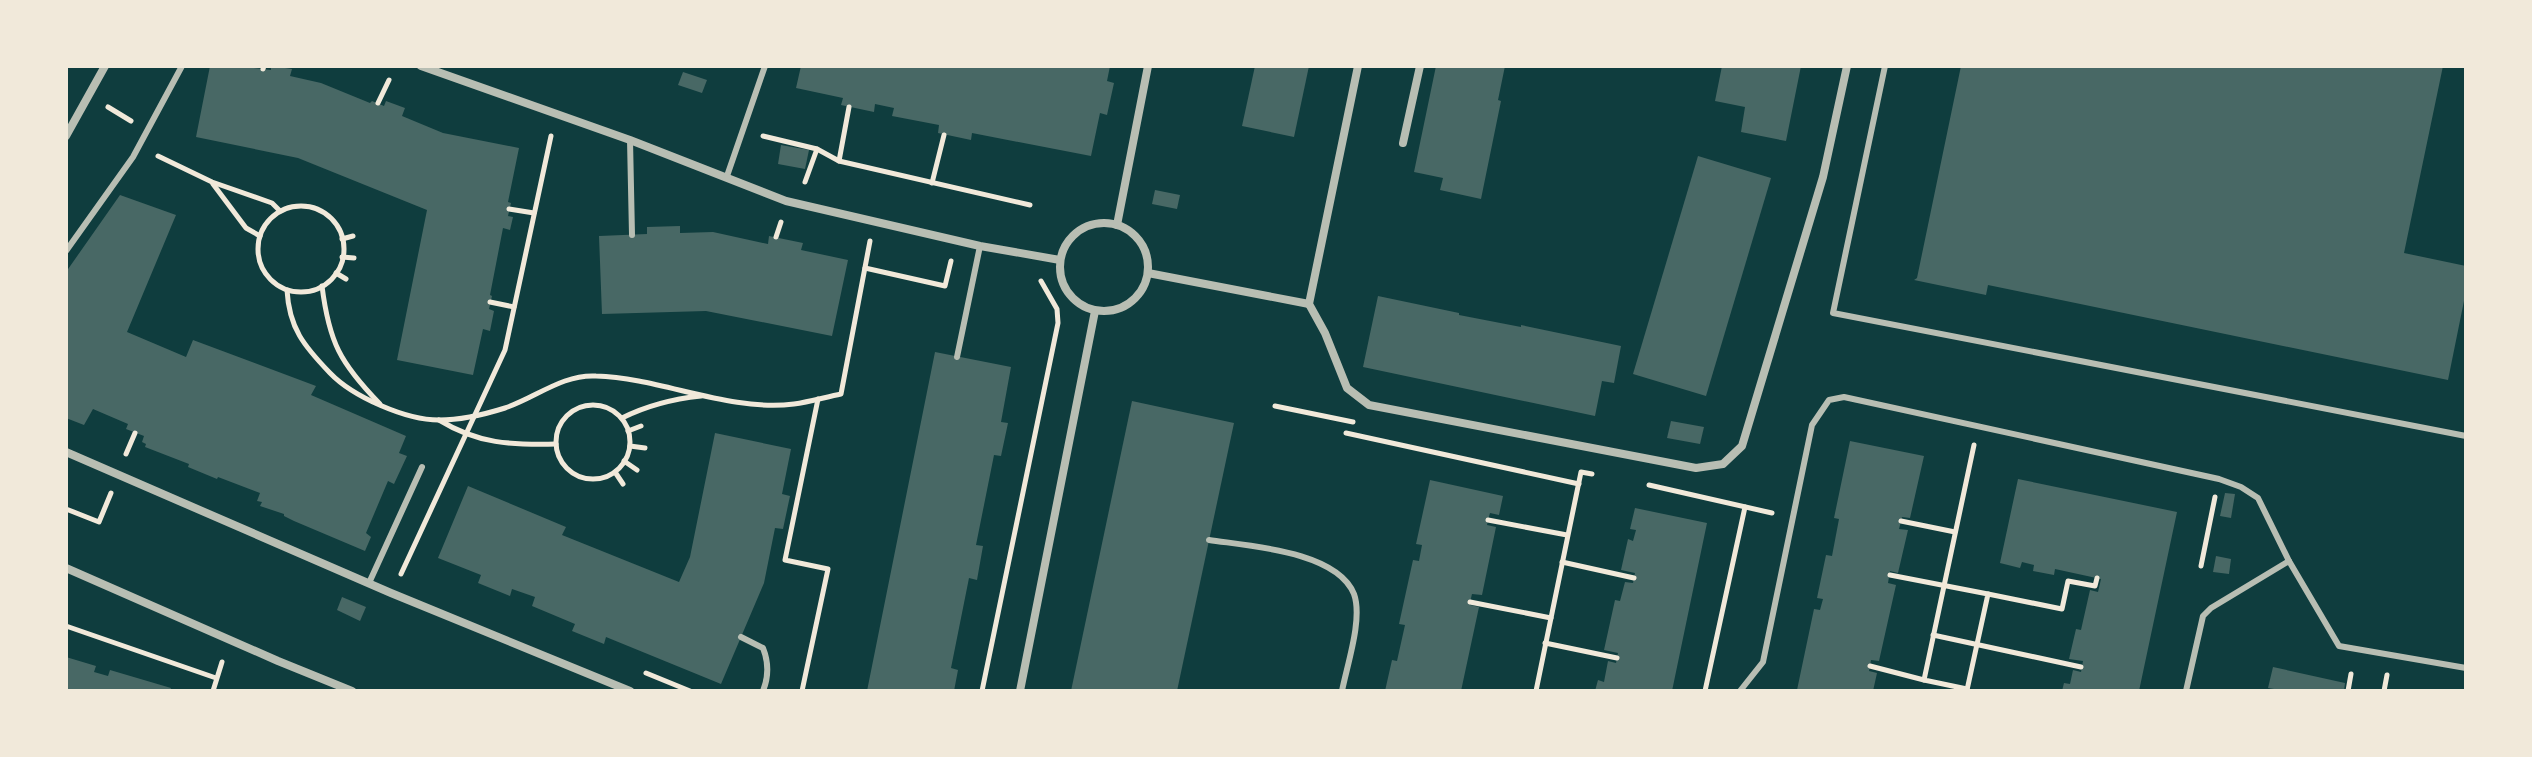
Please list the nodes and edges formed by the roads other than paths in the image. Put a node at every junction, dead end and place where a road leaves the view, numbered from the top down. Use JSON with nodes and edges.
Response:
{"nodes":[{"id":1,"x":105,"y":66,"type":"edge"},
{"id":2,"x":182,"y":66,"type":"edge"},
{"id":3,"x":421,"y":66,"type":"edge"},
{"id":4,"x":765,"y":66,"type":"edge"},
{"id":5,"x":1148,"y":66,"type":"edge"},
{"id":6,"x":1358,"y":66,"type":"edge"},
{"id":7,"x":1420,"y":66,"type":"edge"},
{"id":8,"x":1847,"y":66,"type":"edge"},
{"id":9,"x":1885,"y":66,"type":"edge"},
{"id":10,"x":66,"y":136,"type":"edge"},
{"id":11,"x":630,"y":140,"type":"junction"},
{"id":12,"x":1403,"y":143,"type":"dead end"},
{"id":13,"x":727,"y":176,"type":"junction"},
{"id":14,"x":1117,"y":225,"type":"junction"},
{"id":15,"x":632,"y":235,"type":"dead end"},
{"id":16,"x":980,"y":246,"type":"junction"},
{"id":17,"x":66,"y":251,"type":"edge"},
{"id":18,"x":1060,"y":260,"type":"junction"},
{"id":19,"x":1148,"y":273,"type":"junction"},
{"id":20,"x":1309,"y":304,"type":"junction"},
{"id":21,"x":1095,"y":311,"type":"junction"},
{"id":22,"x":957,"y":357,"type":"dead end"},
{"id":23,"x":2466,"y":436,"type":"edge"},
{"id":24,"x":66,"y":452,"type":"edge"},
{"id":25,"x":422,"y":467,"type":"dead end"},
{"id":26,"x":1209,"y":540,"type":"dead end"},
{"id":27,"x":2289,"y":561,"type":"junction"},
{"id":28,"x":66,"y":568,"type":"edge"},
{"id":29,"x":369,"y":583,"type":"junction"},
{"id":30,"x":741,"y":637,"type":"dead end"},
{"id":31,"x":2466,"y":668,"type":"edge"},
{"id":32,"x":352,"y":691,"type":"edge"},
{"id":33,"x":630,"y":691,"type":"edge"},
{"id":34,"x":763,"y":691,"type":"edge"},
{"id":35,"x":1020,"y":691,"type":"edge"},
{"id":36,"x":1342,"y":691,"type":"edge"},
{"id":37,"x":1740,"y":691,"type":"edge"},
{"id":38,"x":2186,"y":691,"type":"edge"}],
"edges":[{"from":1,"to":10,"type":"street"},
{"from":2,"to":17,"type":"lane"},
{"from":3,"to":11,"type":"street"},
{"from":4,"to":13,"type":"lane"},
{"from":5,"to":14,"type":"street"},
{"from":6,"to":20,"type":"street"},
{"from":7,"to":12,"type":"street"},
{"from":8,"to":20,"type":"street"},
{"from":9,"to":23,"type":"lane"},
{"from":11,"to":13,"type":"street"},
{"from":11,"to":15,"type":"lane"},
{"from":13,"to":16,"type":"street"},
{"from":14,"to":18,"type":"street"},
{"from":14,"to":19,"type":"street"},
{"from":16,"to":18,"type":"street"},
{"from":16,"to":22,"type":"lane"},
{"from":18,"to":21,"type":"street"},
{"from":19,"to":20,"type":"street"},
{"from":19,"to":21,"type":"street"},
{"from":21,"to":35,"type":"street"},
{"from":24,"to":29,"type":"street"},
{"from":25,"to":29,"type":"lane"},
{"from":26,"to":36,"type":"lane"},
{"from":27,"to":31,"type":"lane"},
{"from":27,"to":37,"type":"lane"},
{"from":27,"to":38,"type":"lane"},
{"from":28,"to":32,"type":"street"},
{"from":29,"to":33,"type":"street"},
{"from":30,"to":34,"type":"lane"}]}
